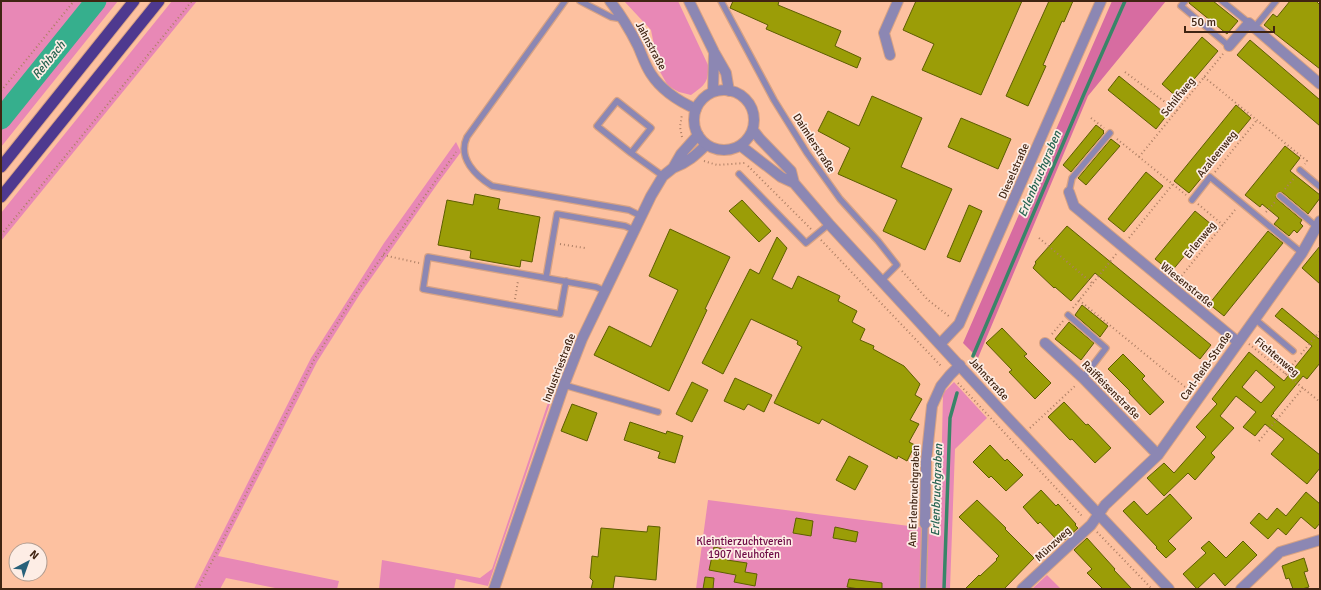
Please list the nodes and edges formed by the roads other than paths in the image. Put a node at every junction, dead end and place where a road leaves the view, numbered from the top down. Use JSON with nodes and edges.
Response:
{"nodes":[{"id":1,"x":134,"y":1,"type":"edge"},
{"id":2,"x":159,"y":1,"type":"edge"},
{"id":3,"x":565,"y":1,"type":"edge"},
{"id":4,"x":580,"y":1,"type":"edge"},
{"id":5,"x":610,"y":1,"type":"edge"},
{"id":6,"x":689,"y":1,"type":"edge"},
{"id":7,"x":721,"y":1,"type":"edge"},
{"id":8,"x":898,"y":1,"type":"edge"},
{"id":9,"x":1101,"y":1,"type":"edge"},
{"id":10,"x":1185,"y":1,"type":"edge"},
{"id":11,"x":1222,"y":1,"type":"edge"},
{"id":12,"x":1276,"y":1,"type":"edge"},
{"id":13,"x":624,"y":19,"type":"junction"},
{"id":14,"x":1252,"y":26,"type":"junction"},
{"id":15,"x":1229,"y":46,"type":"joint"},
{"id":16,"x":714,"y":52,"type":"junction"},
{"id":17,"x":890,"y":55,"type":"dead end"},
{"id":18,"x":1320,"y":84,"type":"edge"},
{"id":19,"x":729,"y":91,"type":"junction"},
{"id":20,"x":713,"y":92,"type":"junction"},
{"id":21,"x":696,"y":109,"type":"junction"},
{"id":22,"x":753,"y":130,"type":"junction"},
{"id":23,"x":1110,"y":133,"type":"road end"},
{"id":24,"x":698,"y":135,"type":"junction"},
{"id":25,"x":706,"y":145,"type":"junction"},
{"id":26,"x":741,"y":146,"type":"junction"},
{"id":27,"x":630,"y":153,"type":"junction"},
{"id":28,"x":1,"y":167,"type":"edge"},
{"id":29,"x":672,"y":168,"type":"junction"},
{"id":30,"x":1300,"y":170,"type":"dead end"},
{"id":31,"x":739,"y":174,"type":"dead end"},
{"id":32,"x":664,"y":176,"type":"junction"},
{"id":33,"x":794,"y":183,"type":"junction"},
{"id":34,"x":1320,"y":187,"type":"edge"},
{"id":35,"x":1069,"y":192,"type":"joint"},
{"id":36,"x":1280,"y":196,"type":"dead end"},
{"id":37,"x":1,"y":197,"type":"edge"},
{"id":38,"x":1192,"y":200,"type":"road end"},
{"id":39,"x":641,"y":216,"type":"junction"},
{"id":40,"x":829,"y":224,"type":"junction"},
{"id":41,"x":1318,"y":224,"type":"edge"},
{"id":42,"x":634,"y":230,"type":"junction"},
{"id":43,"x":1302,"y":252,"type":"junction"},
{"id":44,"x":546,"y":278,"type":"junction"},
{"id":45,"x":882,"y":281,"type":"junction"},
{"id":46,"x":566,"y":282,"type":"junction"},
{"id":47,"x":605,"y":291,"type":"junction"},
{"id":48,"x":1068,"y":315,"type":"dead end"},
{"id":49,"x":1255,"y":318,"type":"junction"},
{"id":50,"x":1239,"y":340,"type":"junction"},
{"id":51,"x":1045,"y":343,"type":"dead end"},
{"id":52,"x":940,"y":344,"type":"junction"},
{"id":53,"x":1293,"y":351,"type":"dead end"},
{"id":54,"x":960,"y":365,"type":"junction"},
{"id":55,"x":1083,"y":378,"type":"junction"},
{"id":56,"x":564,"y":384,"type":"junction"},
{"id":57,"x":658,"y":412,"type":"dead end"},
{"id":58,"x":1158,"y":456,"type":"junction"},
{"id":59,"x":1098,"y":514,"type":"junction"},
{"id":60,"x":925,"y":524,"type":"joint"},
{"id":61,"x":1320,"y":540,"type":"edge"},
{"id":62,"x":494,"y":589,"type":"edge"},
{"id":63,"x":923,"y":589,"type":"edge"},
{"id":64,"x":1022,"y":589,"type":"edge"},
{"id":65,"x":1169,"y":589,"type":"edge"},
{"id":66,"x":1241,"y":589,"type":"edge"}],
"edges":[{"from":1,"to":28,"type":"highway"},
{"from":2,"to":37,"type":"highway"},
{"from":3,"to":39,"type":"lane"},
{"from":4,"to":13,"type":"lane"},
{"from":5,"to":13,"type":"street","name":"Jahnstraße"},
{"from":6,"to":16,"type":"street"},
{"from":7,"to":45,"type":"lane","name":"Daimlerstraße"},
{"from":8,"to":17,"type":"street"},
{"from":9,"to":52,"type":"street","name":"Dieselstraße"},
{"from":10,"to":15,"type":"lane"},
{"from":11,"to":14,"type":"lane"},
{"from":12,"to":14,"type":"lane"},
{"from":13,"to":21,"type":"street","name":"Jahnstraße"},
{"from":14,"to":15,"type":"street"},
{"from":14,"to":18,"type":"street"},
{"from":16,"to":19,"type":"street"},
{"from":16,"to":20,"type":"street"},
{"from":19,"to":20,"type":"street"},
{"from":19,"to":22,"type":"street"},
{"from":20,"to":21,"type":"street"},
{"from":21,"to":24,"type":"street"},
{"from":22,"to":26,"type":"street"},
{"from":22,"to":33,"type":"street","name":"Jahnstraße"},
{"from":23,"to":35,"type":"lane"},
{"from":24,"to":25,"type":"street"},
{"from":24,"to":29,"type":"street","name":"Industriestraße"},
{"from":25,"to":26,"type":"street"},
{"from":25,"to":29,"type":"street","name":"Industriestraße"},
{"from":26,"to":33,"type":"street","name":"Jahnstraße"},
{"from":27,"to":27,"type":"lane"},
{"from":27,"to":32,"type":"lane"},
{"from":29,"to":32,"type":"street","name":"Industriestraße"},
{"from":30,"to":34,"type":"lane"},
{"from":31,"to":40,"type":"lane"},
{"from":32,"to":39,"type":"street","name":"Industriestraße"},
{"from":33,"to":40,"type":"street","name":"Jahnstraße"},
{"from":35,"to":50,"type":"street","name":"Wiesenstraße"},
{"from":36,"to":41,"type":"lane"},
{"from":38,"to":43,"type":"lane","name":"Azaleenweg"},
{"from":39,"to":42,"type":"street","name":"Industriestraße"},
{"from":40,"to":45,"type":"street","name":"Jahnstraße"},
{"from":41,"to":43,"type":"street","name":"Carl-Reiß-Straße"},
{"from":42,"to":44,"type":"lane"},
{"from":42,"to":47,"type":"street","name":"Industriestraße"},
{"from":43,"to":49,"type":"street","name":"Carl-Reiß-Straße"},
{"from":44,"to":46,"type":"lane"},
{"from":44,"to":46,"type":"lane"},
{"from":45,"to":52,"type":"street","name":"Jahnstraße"},
{"from":46,"to":47,"type":"lane"},
{"from":47,"to":56,"type":"street","name":"Industriestraße"},
{"from":48,"to":55,"type":"lane"},
{"from":49,"to":50,"type":"street","name":"Carl-Reiß-Straße"},
{"from":49,"to":53,"type":"lane"},
{"from":50,"to":58,"type":"street","name":"Carl-Reiß-Straße"},
{"from":51,"to":55,"type":"street","name":"Raiffeisenstraße"},
{"from":52,"to":54,"type":"street","name":"Jahnstraße"},
{"from":54,"to":59,"type":"street","name":"Jahnstraße"},
{"from":54,"to":60,"type":"street","name":"Am Erlenbruchgraben"},
{"from":55,"to":58,"type":"street","name":"Raiffeisenstraße"},
{"from":56,"to":57,"type":"lane"},
{"from":56,"to":62,"type":"street","name":"Industriestraße"},
{"from":58,"to":59,"type":"street","name":"Carl-Reiß-Straße"},
{"from":59,"to":64,"type":"street","name":"Münzweg"},
{"from":59,"to":65,"type":"street","name":"Jahnstraße"},
{"from":60,"to":63,"type":"lane","name":"Am Erlenbruchgraben"},
{"from":61,"to":66,"type":"street"}]}
